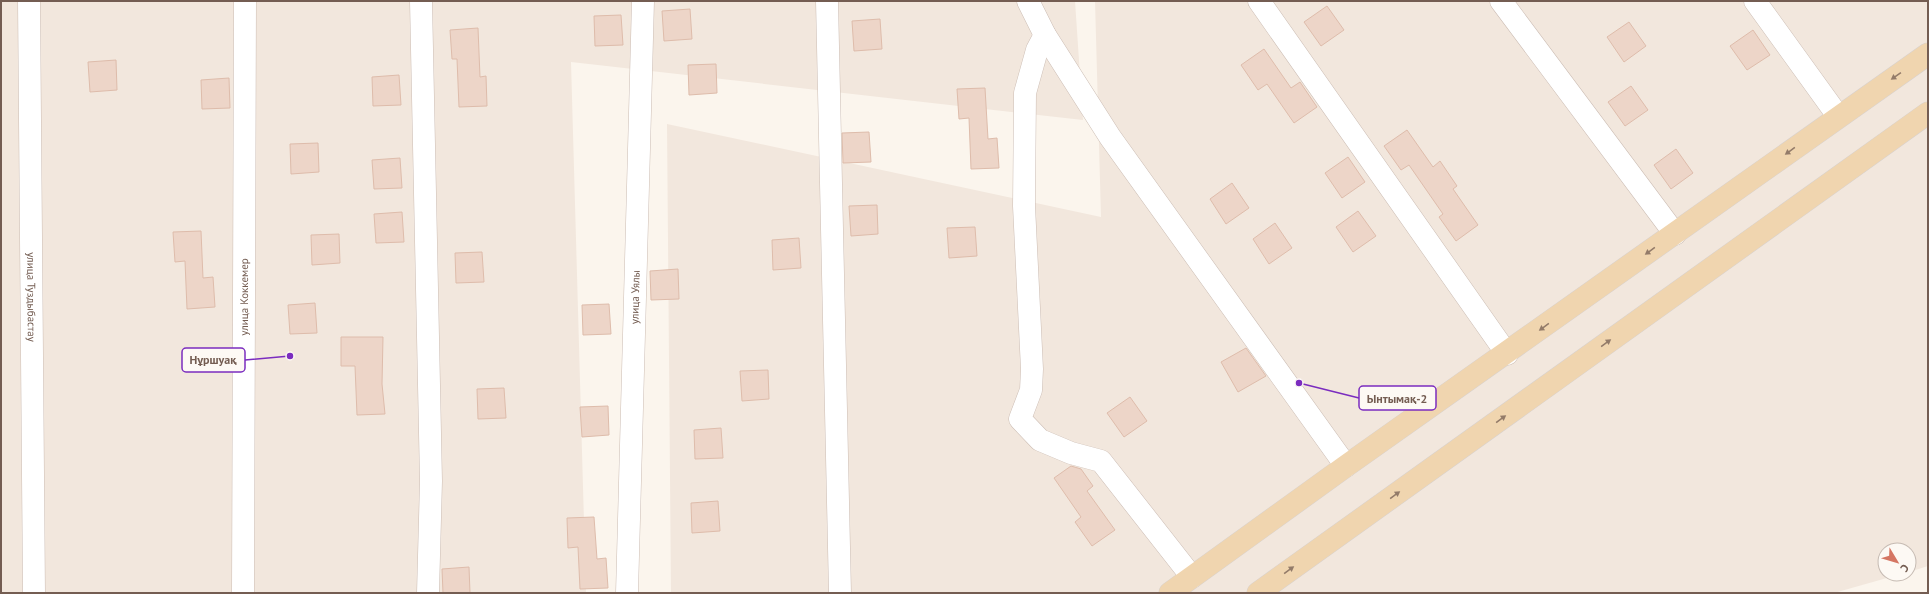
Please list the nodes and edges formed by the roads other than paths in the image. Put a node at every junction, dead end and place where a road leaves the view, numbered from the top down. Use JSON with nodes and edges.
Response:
{"nodes":[{"id":1,"x":29,"y":1,"type":"edge"},
{"id":2,"x":245,"y":1,"type":"edge"},
{"id":3,"x":421,"y":1,"type":"edge"},
{"id":4,"x":643,"y":1,"type":"edge"},
{"id":5,"x":827,"y":1,"type":"edge"},
{"id":6,"x":1028,"y":1,"type":"edge"},
{"id":7,"x":1259,"y":1,"type":"edge"},
{"id":8,"x":1501,"y":1,"type":"edge"},
{"id":9,"x":1754,"y":1,"type":"edge"},
{"id":10,"x":1044,"y":35,"type":"junction"},
{"id":11,"x":1928,"y":54,"type":"edge"},
{"id":12,"x":1928,"y":113,"type":"edge"},
{"id":13,"x":1838,"y":116,"type":"junction"},
{"id":14,"x":1674,"y":234,"type":"junction"},
{"id":15,"x":1507,"y":354,"type":"junction"},
{"id":16,"x":1346,"y":466,"type":"junction"},
{"id":17,"x":1192,"y":576,"type":"junction"},
{"id":18,"x":34,"y":593,"type":"edge"},
{"id":19,"x":243,"y":593,"type":"edge"},
{"id":20,"x":428,"y":593,"type":"edge"},
{"id":21,"x":628,"y":593,"type":"edge"},
{"id":22,"x":840,"y":593,"type":"edge"},
{"id":23,"x":1170,"y":593,"type":"edge"},
{"id":24,"x":1258,"y":593,"type":"edge"}],
"edges":[{"from":1,"to":18,"type":"street","name":"улица Туздыбастау"},
{"from":2,"to":19,"type":"street","name":"улица Коккемер"},
{"from":3,"to":20,"type":"street"},
{"from":4,"to":21,"type":"street","name":"улица Уялы"},
{"from":5,"to":22,"type":"street"},
{"from":6,"to":10,"type":"street"},
{"from":7,"to":15,"type":"street"},
{"from":8,"to":14,"type":"street"},
{"from":9,"to":13,"type":"street"},
{"from":10,"to":16,"type":"street"},
{"from":10,"to":17,"type":"street"},
{"from":11,"to":13,"type":"main road","one_way":true},
{"from":24,"to":12,"type":"main road","one_way":true},
{"from":13,"to":14,"type":"main road","one_way":true},
{"from":14,"to":15,"type":"main road","one_way":true},
{"from":15,"to":16,"type":"main road"},
{"from":16,"to":17,"type":"main road"},
{"from":17,"to":23,"type":"main road"}]}
